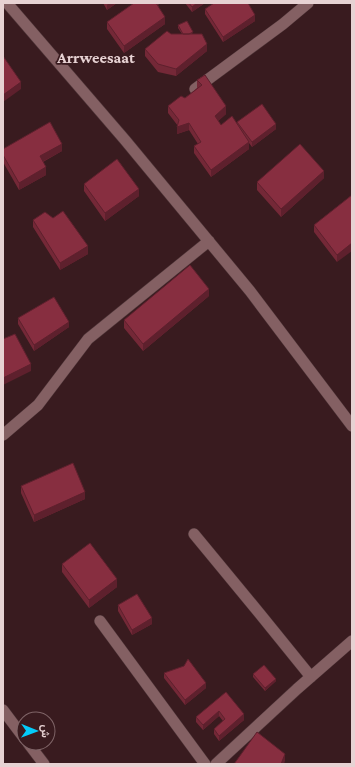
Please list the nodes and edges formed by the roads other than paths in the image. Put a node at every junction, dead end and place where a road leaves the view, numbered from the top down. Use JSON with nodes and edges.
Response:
{"nodes":[{"id":1,"x":8,"y":3,"type":"edge"},
{"id":2,"x":308,"y":3,"type":"edge"},
{"id":3,"x":195,"y":89,"type":"edge"},
{"id":4,"x":209,"y":241,"type":"junction"},
{"id":5,"x":352,"y":426,"type":"edge"},
{"id":6,"x":3,"y":435,"type":"edge"},
{"id":7,"x":194,"y":534,"type":"dead end"},
{"id":8,"x":100,"y":621,"type":"dead end"},
{"id":9,"x":352,"y":641,"type":"edge"},
{"id":10,"x":311,"y":677,"type":"junction"},
{"id":11,"x":3,"y":710,"type":"edge"},
{"id":12,"x":16,"y":727,"type":"edge"},
{"id":13,"x":34,"y":751,"type":"edge"},
{"id":14,"x":44,"y":764,"type":"edge"},
{"id":15,"x":205,"y":764,"type":"edge"},
{"id":16,"x":216,"y":764,"type":"edge"}],
"edges":[{"from":1,"to":4,"type":"street"},
{"from":2,"to":3,"type":"street"},
{"from":4,"to":5,"type":"street"},
{"from":4,"to":6,"type":"street"},
{"from":7,"to":10,"type":"street"},
{"from":8,"to":15,"type":"street"},
{"from":9,"to":10,"type":"street"},
{"from":10,"to":16,"type":"street"},
{"from":11,"to":12,"type":"street"},
{"from":13,"to":14,"type":"street"}]}
